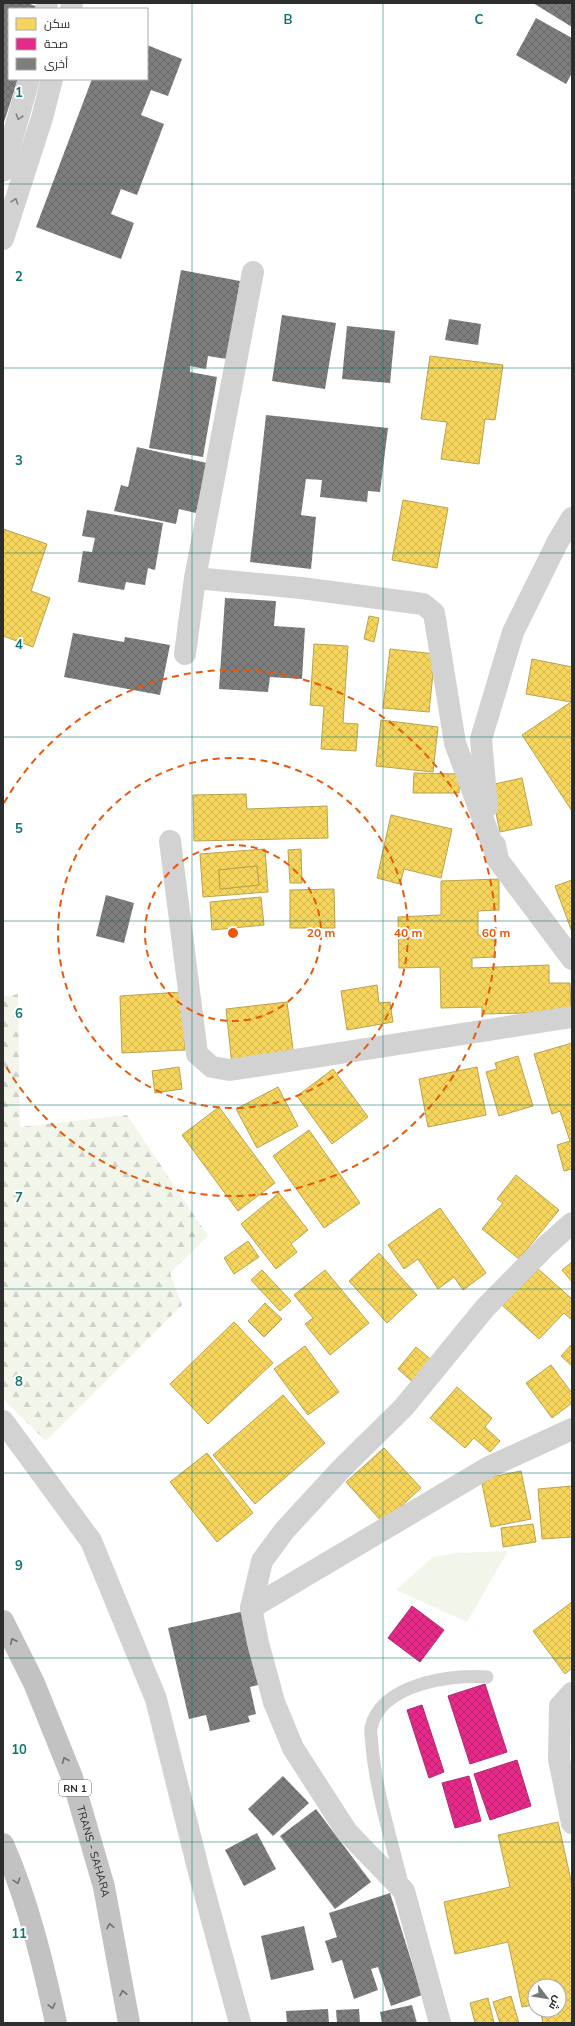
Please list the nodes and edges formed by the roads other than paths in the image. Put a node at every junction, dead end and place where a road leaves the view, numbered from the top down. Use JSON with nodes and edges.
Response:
{"nodes":[{"id":1,"x":29,"y":80,"type":"edge"},
{"id":2,"x":52,"y":80,"type":"edge"},
{"id":3,"x":4,"y":164,"type":"edge"},
{"id":4,"x":3,"y":238,"type":"edge"},
{"id":5,"x":253,"y":272,"type":"dead end"},
{"id":6,"x":572,"y":518,"type":"edge"},
{"id":7,"x":195,"y":578,"type":"junction"},
{"id":8,"x":185,"y":654,"type":"dead end"},
{"id":9,"x":170,"y":841,"type":"dead end"},
{"id":10,"x":498,"y":860,"type":"junction"},
{"id":11,"x":572,"y":959,"type":"edge"},
{"id":12,"x":572,"y":1017,"type":"edge"},
{"id":13,"x":572,"y":1223,"type":"edge"},
{"id":14,"x":3,"y":1421,"type":"edge"},
{"id":15,"x":572,"y":1429,"type":"edge"},
{"id":16,"x":251,"y":1608,"type":"junction"},
{"id":17,"x":3,"y":1621,"type":"edge"},
{"id":18,"x":487,"y":1677,"type":"dead end"},
{"id":19,"x":572,"y":1693,"type":"edge"},
{"id":20,"x":572,"y":1823,"type":"edge"},
{"id":21,"x":3,"y":1844,"type":"edge"},
{"id":22,"x":404,"y":1891,"type":"junction"},
{"id":23,"x":56,"y":2023,"type":"edge"},
{"id":24,"x":129,"y":2023,"type":"edge"},
{"id":25,"x":240,"y":2023,"type":"edge"},
{"id":26,"x":440,"y":2023,"type":"edge"}],
"edges":[{"from":1,"to":3,"type":"street","one_way":true},
{"from":4,"to":2,"type":"street","one_way":true},
{"from":5,"to":7,"type":"street"},
{"from":6,"to":10,"type":"street"},
{"from":7,"to":8,"type":"street"},
{"from":7,"to":10,"type":"street"},
{"from":9,"to":12,"type":"street"},
{"from":10,"to":11,"type":"street"},
{"from":13,"to":16,"type":"street"},
{"from":14,"to":25,"type":"street"},
{"from":15,"to":16,"type":"street"},
{"from":16,"to":22,"type":"street"},
{"from":24,"to":17,"type":"highway","name":"TRANS - SAHARA","number":"RN 1","one_way":true},
{"from":18,"to":22,"type":"lane"},
{"from":19,"to":20,"type":"street"},
{"from":21,"to":23,"type":"highway","one_way":true},
{"from":22,"to":26,"type":"street"}]}
